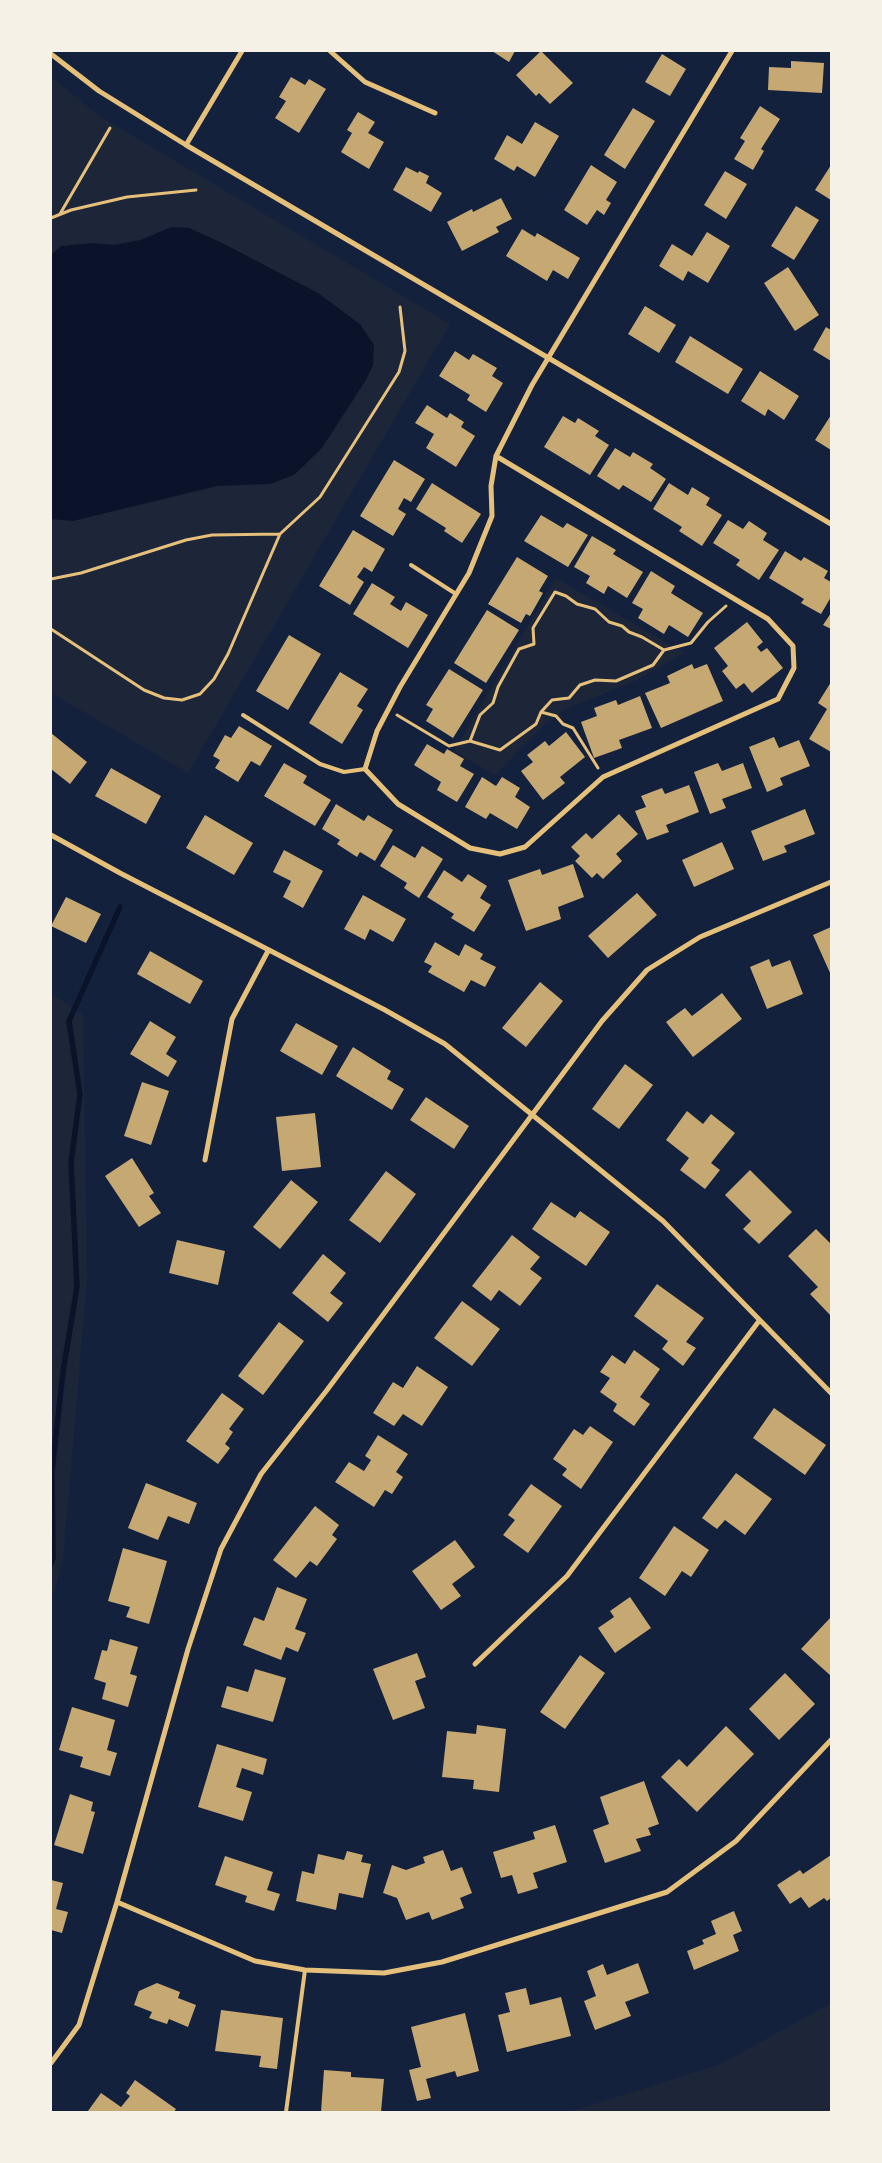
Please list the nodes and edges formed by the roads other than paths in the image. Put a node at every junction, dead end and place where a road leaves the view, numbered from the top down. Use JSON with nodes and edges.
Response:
{"nodes":[{"id":1,"x":242,"y":51,"type":"edge"},
{"id":2,"x":330,"y":51,"type":"edge"},
{"id":3,"x":732,"y":51,"type":"edge"},
{"id":4,"x":51,"y":54,"type":"edge"},
{"id":5,"x":435,"y":113,"type":"dead end"},
{"id":6,"x":186,"y":145,"type":"junction"},
{"id":7,"x":548,"y":359,"type":"junction"},
{"id":8,"x":496,"y":456,"type":"junction"},
{"id":9,"x":831,"y":524,"type":"edge"},
{"id":10,"x":411,"y":565,"type":"dead end"},
{"id":11,"x":456,"y":594,"type":"junction"},
{"id":12,"x":243,"y":715,"type":"dead end"},
{"id":13,"x":365,"y":769,"type":"junction"},
{"id":14,"x":51,"y":835,"type":"edge"},
{"id":15,"x":831,"y":882,"type":"edge"},
{"id":16,"x":268,"y":951,"type":"junction"},
{"id":17,"x":531,"y":1116,"type":"junction"},
{"id":18,"x":204,"y":1160,"type":"dead end"},
{"id":19,"x":760,"y":1321,"type":"junction"},
{"id":20,"x":831,"y":1393,"type":"edge"},
{"id":21,"x":476,"y":1664,"type":"dead end"},
{"id":22,"x":831,"y":1740,"type":"edge"},
{"id":23,"x":117,"y":1902,"type":"junction"},
{"id":24,"x":306,"y":1970,"type":"junction"},
{"id":25,"x":51,"y":2063,"type":"edge"},
{"id":26,"x":286,"y":2112,"type":"edge"}],
"edges":[{"from":1,"to":6,"type":"street"},
{"from":2,"to":5,"type":"street"},
{"from":3,"to":7,"type":"street"},
{"from":4,"to":6,"type":"street"},
{"from":6,"to":7,"type":"street"},
{"from":7,"to":8,"type":"street"},
{"from":7,"to":9,"type":"street"},
{"from":8,"to":11,"type":"street"},
{"from":8,"to":13,"type":"street"},
{"from":10,"to":11,"type":"lane"},
{"from":11,"to":13,"type":"street"},
{"from":12,"to":13,"type":"lane"},
{"from":14,"to":16,"type":"street"},
{"from":15,"to":17,"type":"street"},
{"from":16,"to":17,"type":"street"},
{"from":16,"to":18,"type":"street"},
{"from":17,"to":19,"type":"street"},
{"from":17,"to":23,"type":"street"},
{"from":19,"to":20,"type":"street"},
{"from":19,"to":21,"type":"street"},
{"from":22,"to":24,"type":"street"},
{"from":23,"to":24,"type":"street"},
{"from":23,"to":25,"type":"street"},
{"from":24,"to":26,"type":"lane"}]}
